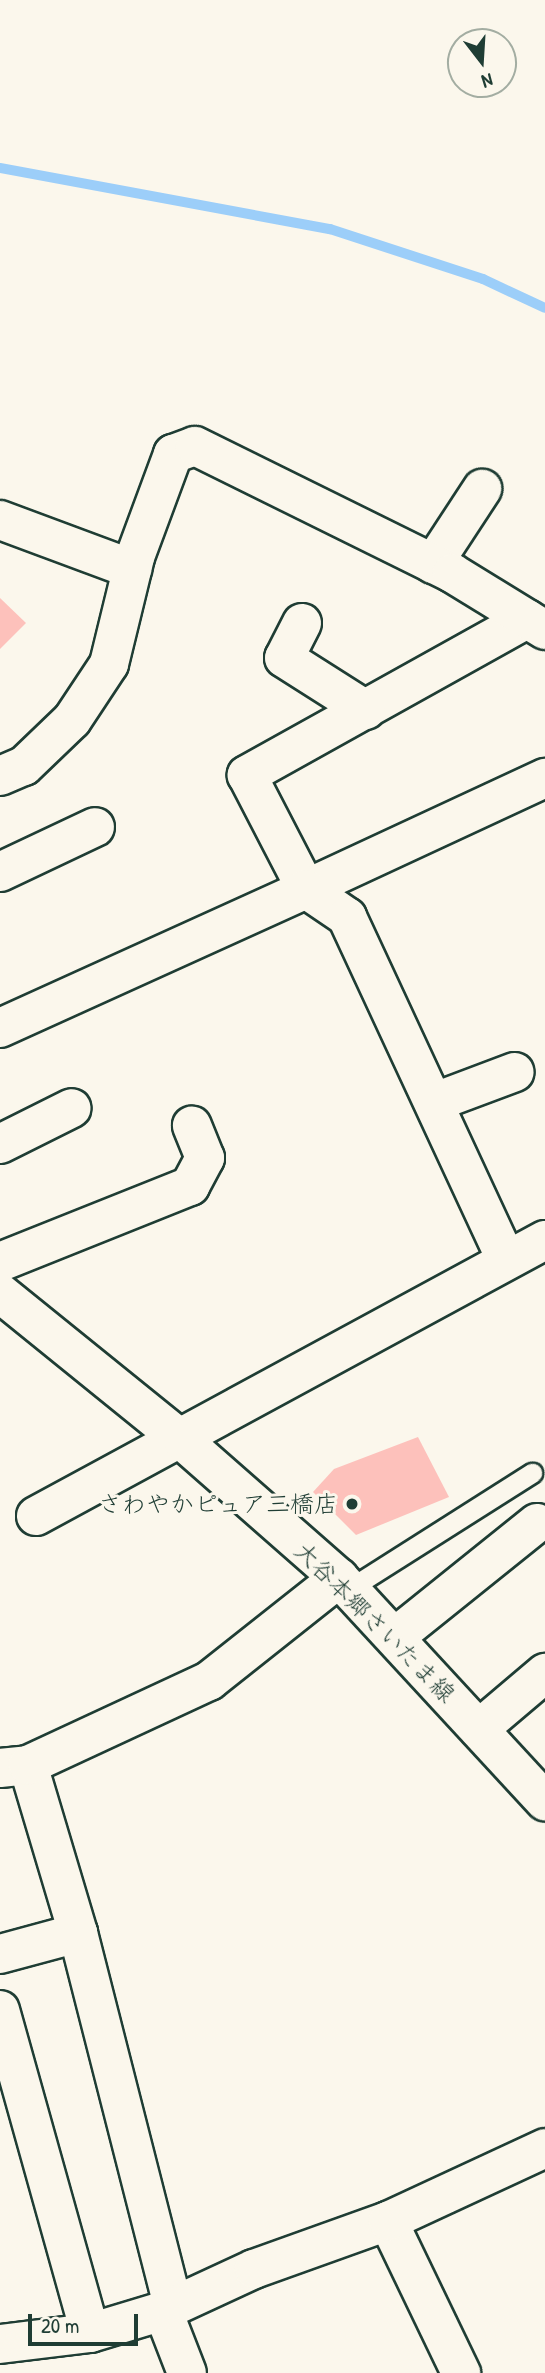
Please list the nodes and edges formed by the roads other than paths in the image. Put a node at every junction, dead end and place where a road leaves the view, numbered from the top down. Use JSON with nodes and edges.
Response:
{"nodes":[{"id":1,"x":482,"y":489,"type":"dead end"},
{"id":2,"x":0,"y":520,"type":"edge"},
{"id":3,"x":433,"y":564,"type":"junction"},
{"id":4,"x":132,"y":569,"type":"junction"},
{"id":5,"x":302,"y":623,"type":"dead end"},
{"id":6,"x":536,"y":624,"type":"edge"},
{"id":7,"x":366,"y":710,"type":"junction"},
{"id":8,"x":0,"y":776,"type":"edge"},
{"id":9,"x":541,"y":789,"type":"edge"},
{"id":10,"x":95,"y":827,"type":"dead end"},
{"id":11,"x":0,"y":872,"type":"edge"},
{"id":12,"x":306,"y":889,"type":"junction"},
{"id":13,"x":0,"y":1028,"type":"edge"},
{"id":14,"x":515,"y":1072,"type":"dead end"},
{"id":15,"x":435,"y":1102,"type":"junction"},
{"id":16,"x":72,"y":1108,"type":"dead end"},
{"id":17,"x":192,"y":1126,"type":"dead end"},
{"id":18,"x":0,"y":1144,"type":"edge"},
{"id":19,"x":545,"y":1240,"type":"edge"},
{"id":20,"x":506,"y":1261,"type":"junction"},
{"id":21,"x":0,"y":1262,"type":"edge"},
{"id":22,"x":3,"y":1288,"type":"edge"},
{"id":23,"x":183,"y":1441,"type":"junction"},
{"id":24,"x":532,"y":1473,"type":"dead end"},
{"id":25,"x":36,"y":1516,"type":"dead end"},
{"id":26,"x":537,"y":1523,"type":"dead end"},
{"id":27,"x":344,"y":1584,"type":"junction"},
{"id":28,"x":394,"y":1637,"type":"junction"},
{"id":29,"x":545,"y":1673,"type":"edge"},
{"id":30,"x":479,"y":1728,"type":"junction"},
{"id":31,"x":14,"y":1767,"type":"edge"},
{"id":32,"x":545,"y":1801,"type":"edge"},
{"id":33,"x":78,"y":1933,"type":"junction"},
{"id":34,"x":0,"y":1954,"type":"edge"},
{"id":35,"x":0,"y":2010,"type":"edge"},
{"id":36,"x":12,"y":2101,"type":"edge"},
{"id":37,"x":545,"y":2148,"type":"edge"},
{"id":38,"x":388,"y":2221,"type":"junction"},
{"id":39,"x":168,"y":2309,"type":"junction"},
{"id":40,"x":90,"y":2333,"type":"junction"},
{"id":41,"x":0,"y":2344,"type":"edge"},
{"id":42,"x":187,"y":2373,"type":"edge"},
{"id":43,"x":461,"y":2373,"type":"edge"}],
"edges":[{"from":1,"to":3,"type":"street"},
{"from":2,"to":4,"type":"street"},
{"from":3,"to":4,"type":"street"},
{"from":3,"to":6,"type":"street"},
{"from":4,"to":8,"type":"street"},
{"from":5,"to":7,"type":"street"},
{"from":6,"to":7,"type":"street"},
{"from":7,"to":12,"type":"street"},
{"from":9,"to":12,"type":"street"},
{"from":10,"to":11,"type":"street"},
{"from":12,"to":13,"type":"street"},
{"from":12,"to":15,"type":"street"},
{"from":14,"to":15,"type":"street"},
{"from":15,"to":20,"type":"street"},
{"from":16,"to":18,"type":"street"},
{"from":17,"to":21,"type":"street"},
{"from":19,"to":20,"type":"street"},
{"from":20,"to":23,"type":"street"},
{"from":22,"to":23,"type":"street","name":"大谷本郷さいたま線"},
{"from":23,"to":25,"type":"street"},
{"from":23,"to":27,"type":"street","name":"大谷本郷さいたま線"},
{"from":24,"to":27,"type":"lane"},
{"from":26,"to":28,"type":"street"},
{"from":27,"to":28,"type":"street","name":"大谷本郷さいたま線"},
{"from":27,"to":31,"type":"street"},
{"from":28,"to":30,"type":"street","name":"大谷本郷さいたま線"},
{"from":29,"to":30,"type":"street"},
{"from":30,"to":32,"type":"street","name":"大谷本郷さいたま線"},
{"from":31,"to":33,"type":"street"},
{"from":33,"to":34,"type":"street"},
{"from":33,"to":39,"type":"street"},
{"from":35,"to":36,"type":"street"},
{"from":36,"to":40,"type":"street"},
{"from":37,"to":38,"type":"street"},
{"from":38,"to":39,"type":"street"},
{"from":38,"to":43,"type":"street"},
{"from":39,"to":40,"type":"street"},
{"from":39,"to":42,"type":"street"},
{"from":40,"to":41,"type":"street"}]}
